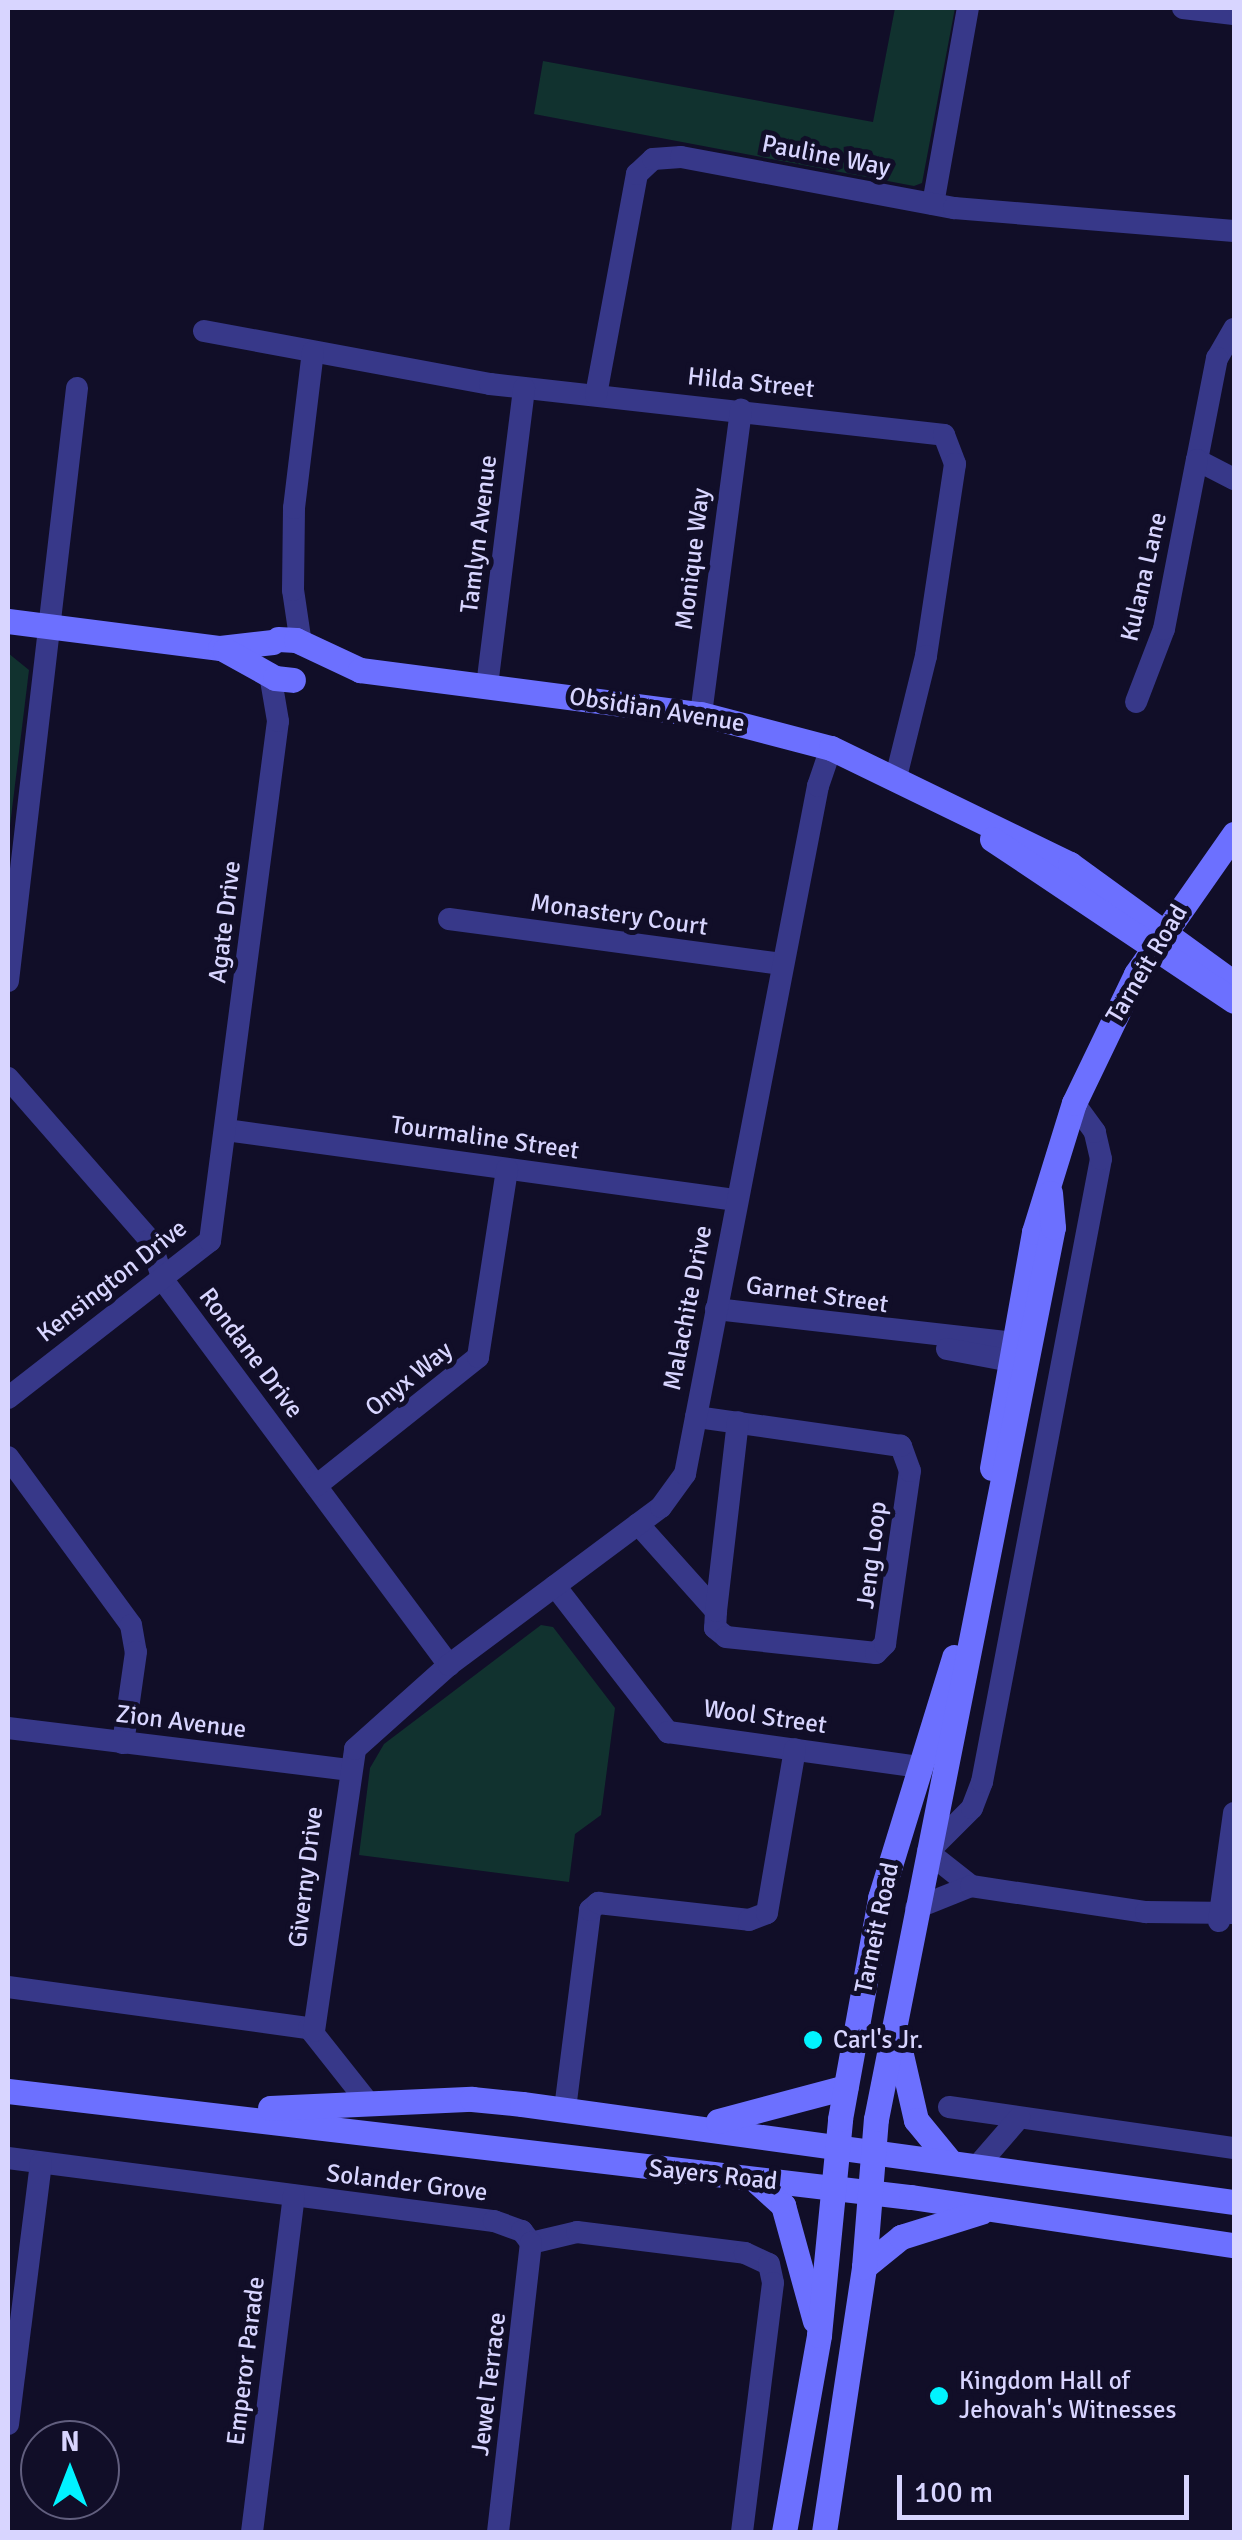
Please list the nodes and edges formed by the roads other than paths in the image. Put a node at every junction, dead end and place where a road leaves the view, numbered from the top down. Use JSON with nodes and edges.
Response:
{"nodes":[{"id":1,"x":968,"y":8,"type":"edge"},
{"id":2,"x":1183,"y":8,"type":"edge"},
{"id":3,"x":1234,"y":14,"type":"edge"},
{"id":4,"x":933,"y":204,"type":"junction"},
{"id":5,"x":1234,"y":231,"type":"edge"},
{"id":6,"x":1234,"y":329,"type":"edge"},
{"id":7,"x":204,"y":331,"type":"dead end"},
{"id":8,"x":313,"y":352,"type":"junction"},
{"id":9,"x":77,"y":388,"type":"dead end"},
{"id":10,"x":524,"y":388,"type":"junction"},
{"id":11,"x":596,"y":396,"type":"junction"},
{"id":12,"x":740,"y":410,"type":"junction"},
{"id":13,"x":1197,"y":460,"type":"junction"},
{"id":14,"x":1234,"y":479,"type":"edge"},
{"id":15,"x":8,"y":621,"type":"edge"},
{"id":16,"x":49,"y":626,"type":"junction"},
{"id":17,"x":289,"y":643,"type":"junction"},
{"id":18,"x":220,"y":648,"type":"junction"},
{"id":19,"x":360,"y":670,"type":"junction"},
{"id":20,"x":282,"y":675,"type":"junction"},
{"id":21,"x":487,"y":686,"type":"junction"},
{"id":22,"x":1136,"y":702,"type":"dead end"},
{"id":23,"x":701,"y":714,"type":"junction"},
{"id":24,"x":831,"y":748,"type":"junction"},
{"id":25,"x":896,"y":776,"type":"junction"},
{"id":26,"x":1234,"y":835,"type":"edge"},
{"id":27,"x":449,"y":919,"type":"dead end"},
{"id":28,"x":1158,"y":939,"type":"junction"},
{"id":29,"x":782,"y":964,"type":"junction"},
{"id":30,"x":8,"y":982,"type":"edge"},
{"id":31,"x":1234,"y":983,"type":"edge"},
{"id":32,"x":1234,"y":1001,"type":"edge"},
{"id":33,"x":8,"y":1078,"type":"edge"},
{"id":34,"x":1074,"y":1102,"type":"junction"},
{"id":35,"x":226,"y":1130,"type":"junction"},
{"id":36,"x":507,"y":1169,"type":"junction"},
{"id":37,"x":736,"y":1200,"type":"junction"},
{"id":38,"x":164,"y":1280,"type":"junction"},
{"id":39,"x":716,"y":1309,"type":"junction"},
{"id":40,"x":1019,"y":1353,"type":"junction"},
{"id":41,"x":8,"y":1398,"type":"edge"},
{"id":42,"x":696,"y":1416,"type":"junction"},
{"id":43,"x":738,"y":1422,"type":"junction"},
{"id":44,"x":8,"y":1457,"type":"edge"},
{"id":45,"x":316,"y":1486,"type":"junction"},
{"id":46,"x":638,"y":1524,"type":"junction"},
{"id":47,"x":982,"y":1572,"type":"junction"},
{"id":48,"x":555,"y":1586,"type":"junction"},
{"id":49,"x":716,"y":1611,"type":"junction"},
{"id":50,"x":450,"y":1665,"type":"junction"},
{"id":51,"x":8,"y":1728,"type":"edge"},
{"id":52,"x":365,"y":1734,"type":"joint"},
{"id":53,"x":123,"y":1742,"type":"junction"},
{"id":54,"x":795,"y":1749,"type":"junction"},
{"id":55,"x":918,"y":1766,"type":"junction"},
{"id":56,"x":348,"y":1770,"type":"junction"},
{"id":57,"x":1234,"y":1813,"type":"edge"},
{"id":58,"x":928,"y":1852,"type":"junction"},
{"id":59,"x":971,"y":1886,"type":"junction"},
{"id":60,"x":916,"y":1908,"type":"junction"},
{"id":61,"x":1227,"y":1918,"type":"edge"},
{"id":62,"x":8,"y":1987,"type":"edge"},
{"id":63,"x":895,"y":2027,"type":"junction"},
{"id":64,"x":314,"y":2030,"type":"junction"},
{"id":65,"x":846,"y":2087,"type":"junction"},
{"id":66,"x":16,"y":2090,"type":"edge"},
{"id":67,"x":370,"y":2104,"type":"junction"},
{"id":68,"x":949,"y":2107,"type":"dead end"},
{"id":69,"x":565,"y":2109,"type":"junction"},
{"id":70,"x":190,"y":2110,"type":"junction"},
{"id":71,"x":1020,"y":2118,"type":"junction"},
{"id":72,"x":693,"y":2125,"type":"junction"},
{"id":73,"x":838,"y":2144,"type":"junction"},
{"id":74,"x":1234,"y":2148,"type":"edge"},
{"id":75,"x":872,"y":2149,"type":"junction"},
{"id":76,"x":8,"y":2158,"type":"edge"},
{"id":77,"x":948,"y":2159,"type":"junction"},
{"id":78,"x":41,"y":2162,"type":"junction"},
{"id":79,"x":980,"y":2163,"type":"junction"},
{"id":80,"x":755,"y":2180,"type":"junction"},
{"id":81,"x":836,"y":2191,"type":"junction"},
{"id":82,"x":872,"y":2192,"type":"junction"},
{"id":83,"x":294,"y":2196,"type":"junction"},
{"id":84,"x":1234,"y":2202,"type":"edge"},
{"id":85,"x":991,"y":2209,"type":"junction"},
{"id":86,"x":531,"y":2243,"type":"junction"},
{"id":87,"x":1234,"y":2245,"type":"edge"},
{"id":88,"x":864,"y":2267,"type":"junction"},
{"id":89,"x":819,"y":2336,"type":"junction"},
{"id":90,"x":8,"y":2424,"type":"edge"},
{"id":91,"x":252,"y":2532,"type":"edge"},
{"id":92,"x":498,"y":2532,"type":"edge"},
{"id":93,"x":742,"y":2532,"type":"edge"},
{"id":94,"x":784,"y":2532,"type":"edge"},
{"id":95,"x":824,"y":2532,"type":"edge"}],
"edges":[{"from":1,"to":4,"type":"street"},
{"from":2,"to":3,"type":"street"},
{"from":4,"to":5,"type":"street","name":"Pauline Way"},
{"from":4,"to":11,"type":"street","name":"Pauline Way"},
{"from":6,"to":13,"type":"street","name":"Kulana Lane"},
{"from":7,"to":8,"type":"street","name":"Hilda Street"},
{"from":8,"to":10,"type":"street","name":"Hilda Street"},
{"from":8,"to":17,"type":"street"},
{"from":9,"to":16,"type":"street"},
{"from":10,"to":11,"type":"street","name":"Hilda Street"},
{"from":10,"to":21,"type":"street","name":"Tamlyn Avenue"},
{"from":11,"to":12,"type":"street","name":"Hilda Street"},
{"from":12,"to":23,"type":"street","name":"Monique Way"},
{"from":12,"to":25,"type":"street","name":"Hilda Street"},
{"from":13,"to":14,"type":"street"},
{"from":13,"to":22,"type":"street","name":"Kulana Lane"},
{"from":15,"to":16,"type":"main road","name":"Obsidian Avenue"},
{"from":16,"to":18,"type":"main road","name":"Obsidian Avenue"},
{"from":16,"to":30,"type":"street"},
{"from":17,"to":18,"type":"main road","name":"Obsidian Avenue"},
{"from":17,"to":19,"type":"main road","name":"Obsidian Avenue"},
{"from":17,"to":20,"type":"main road"},
{"from":17,"to":20,"type":"main road"},
{"from":18,"to":20,"type":"main road","name":"Obsidian Avenue"},
{"from":19,"to":20,"type":"main road","name":"Obsidian Avenue"},
{"from":19,"to":21,"type":"main road","name":"Obsidian Avenue"},
{"from":20,"to":35,"type":"street","name":"Agate Drive"},
{"from":21,"to":23,"type":"main road","name":"Obsidian Avenue"},
{"from":23,"to":24,"type":"main road","name":"Obsidian Avenue"},
{"from":24,"to":25,"type":"main road","name":"Obsidian Avenue"},
{"from":24,"to":29,"type":"street","name":"Malachite Drive"},
{"from":25,"to":28,"type":"main road","name":"Obsidian Avenue"},
{"from":26,"to":28,"type":"main road","name":"Tarneit Road"},
{"from":27,"to":29,"type":"street","name":"Monastery Court"},
{"from":28,"to":31,"type":"main road"},
{"from":28,"to":32,"type":"main road"},
{"from":28,"to":34,"type":"main road","name":"Tarneit Road"},
{"from":29,"to":37,"type":"street","name":"Malachite Drive"},
{"from":33,"to":38,"type":"street","name":"Rondane Drive"},
{"from":34,"to":40,"type":"main road","name":"Tarneit Road"},
{"from":34,"to":58,"type":"street","name":"Tarneit Road"},
{"from":35,"to":36,"type":"street","name":"Tourmaline Street"},
{"from":35,"to":38,"type":"street","name":"Kensington Drive"},
{"from":36,"to":37,"type":"street","name":"Tourmaline Street"},
{"from":36,"to":45,"type":"street","name":"Onyx Way"},
{"from":37,"to":39,"type":"street","name":"Malachite Drive"},
{"from":38,"to":41,"type":"street","name":"Kensington Drive"},
{"from":38,"to":45,"type":"street","name":"Rondane Drive"},
{"from":39,"to":40,"type":"street","name":"Garnet Street"},
{"from":39,"to":42,"type":"street","name":"Malachite Drive"},
{"from":40,"to":47,"type":"main road","name":"Tarneit Road"},
{"from":42,"to":43,"type":"street","name":"Jeng Loop"},
{"from":42,"to":46,"type":"street","name":"Malachite Drive"},
{"from":43,"to":49,"type":"street"},
{"from":43,"to":49,"type":"street","name":"Jeng Loop"},
{"from":44,"to":53,"type":"street"},
{"from":45,"to":50,"type":"street","name":"Rondane Drive"},
{"from":46,"to":48,"type":"street","name":"Malachite Drive"},
{"from":46,"to":49,"type":"street","name":"Jeng Loop"},
{"from":47,"to":55,"type":"main road","name":"Tarneit Road"},
{"from":47,"to":58,"type":"main road","name":"Tarneit Road"},
{"from":48,"to":50,"type":"street","name":"Malachite Drive"},
{"from":48,"to":54,"type":"street","name":"Wool Street"},
{"from":50,"to":52,"type":"street","name":"Malachite Drive"},
{"from":51,"to":53,"type":"street","name":"Zion Avenue"},
{"from":52,"to":56,"type":"street","name":"Giverny Drive"},
{"from":53,"to":56,"type":"street","name":"Zion Avenue"},
{"from":54,"to":55,"type":"street","name":"Wool Street"},
{"from":54,"to":69,"type":"street"},
{"from":55,"to":65,"type":"main road","name":"Tarneit Road"},
{"from":56,"to":64,"type":"street","name":"Giverny Drive"},
{"from":57,"to":61,"type":"street"},
{"from":58,"to":59,"type":"street"},
{"from":58,"to":60,"type":"main road","name":"Tarneit Road"},
{"from":59,"to":60,"type":"street"},
{"from":59,"to":61,"type":"street"},
{"from":60,"to":63,"type":"main road","name":"Tarneit Road"},
{"from":62,"to":64,"type":"street"},
{"from":63,"to":75,"type":"main road","name":"Tarneit Road"},
{"from":63,"to":77,"type":"main road"},
{"from":64,"to":67,"type":"street"},
{"from":65,"to":72,"type":"main road"},
{"from":65,"to":73,"type":"main road","name":"Tarneit Road"},
{"from":66,"to":70,"type":"main road","name":"Sayers Road"},
{"from":67,"to":69,"type":"main road","name":"Sayers Road"},
{"from":67,"to":70,"type":"main road","name":"Sayers Road"},
{"from":68,"to":71,"type":"street"},
{"from":69,"to":72,"type":"main road","name":"Sayers Road"},
{"from":70,"to":80,"type":"main road","name":"Sayers Road"},
{"from":71,"to":74,"type":"street"},
{"from":71,"to":79,"type":"street"},
{"from":72,"to":73,"type":"main road","name":"Sayers Road"},
{"from":73,"to":75,"type":"main road","name":"Sayers Road"},
{"from":73,"to":81,"type":"main road","name":"Tarneit Road"},
{"from":75,"to":77,"type":"main road","name":"Sayers Road"},
{"from":75,"to":82,"type":"main road","name":"Tarneit Road"},
{"from":76,"to":78,"type":"street","name":"Solander Grove"},
{"from":77,"to":79,"type":"main road","name":"Sayers Road"},
{"from":78,"to":83,"type":"street","name":"Solander Grove"},
{"from":78,"to":90,"type":"street"},
{"from":79,"to":84,"type":"main road","name":"Sayers Road"},
{"from":80,"to":81,"type":"main road","name":"Sayers Road"},
{"from":80,"to":89,"type":"main road"},
{"from":81,"to":82,"type":"main road","name":"Sayers Road"},
{"from":81,"to":89,"type":"main road","name":"Tarneit Road"},
{"from":82,"to":85,"type":"main road","name":"Sayers Road"},
{"from":82,"to":88,"type":"main road","name":"Tarneit Road"},
{"from":83,"to":86,"type":"street","name":"Solander Grove"},
{"from":83,"to":91,"type":"street","name":"Emperor Parade"},
{"from":85,"to":87,"type":"main road","name":"Sayers Road"},
{"from":85,"to":88,"type":"main road"},
{"from":86,"to":92,"type":"street","name":"Jewel Terrace"},
{"from":86,"to":93,"type":"street"},
{"from":88,"to":95,"type":"main road","name":"Tarneit Road"},
{"from":89,"to":94,"type":"main road","name":"Tarneit Road"}]}
